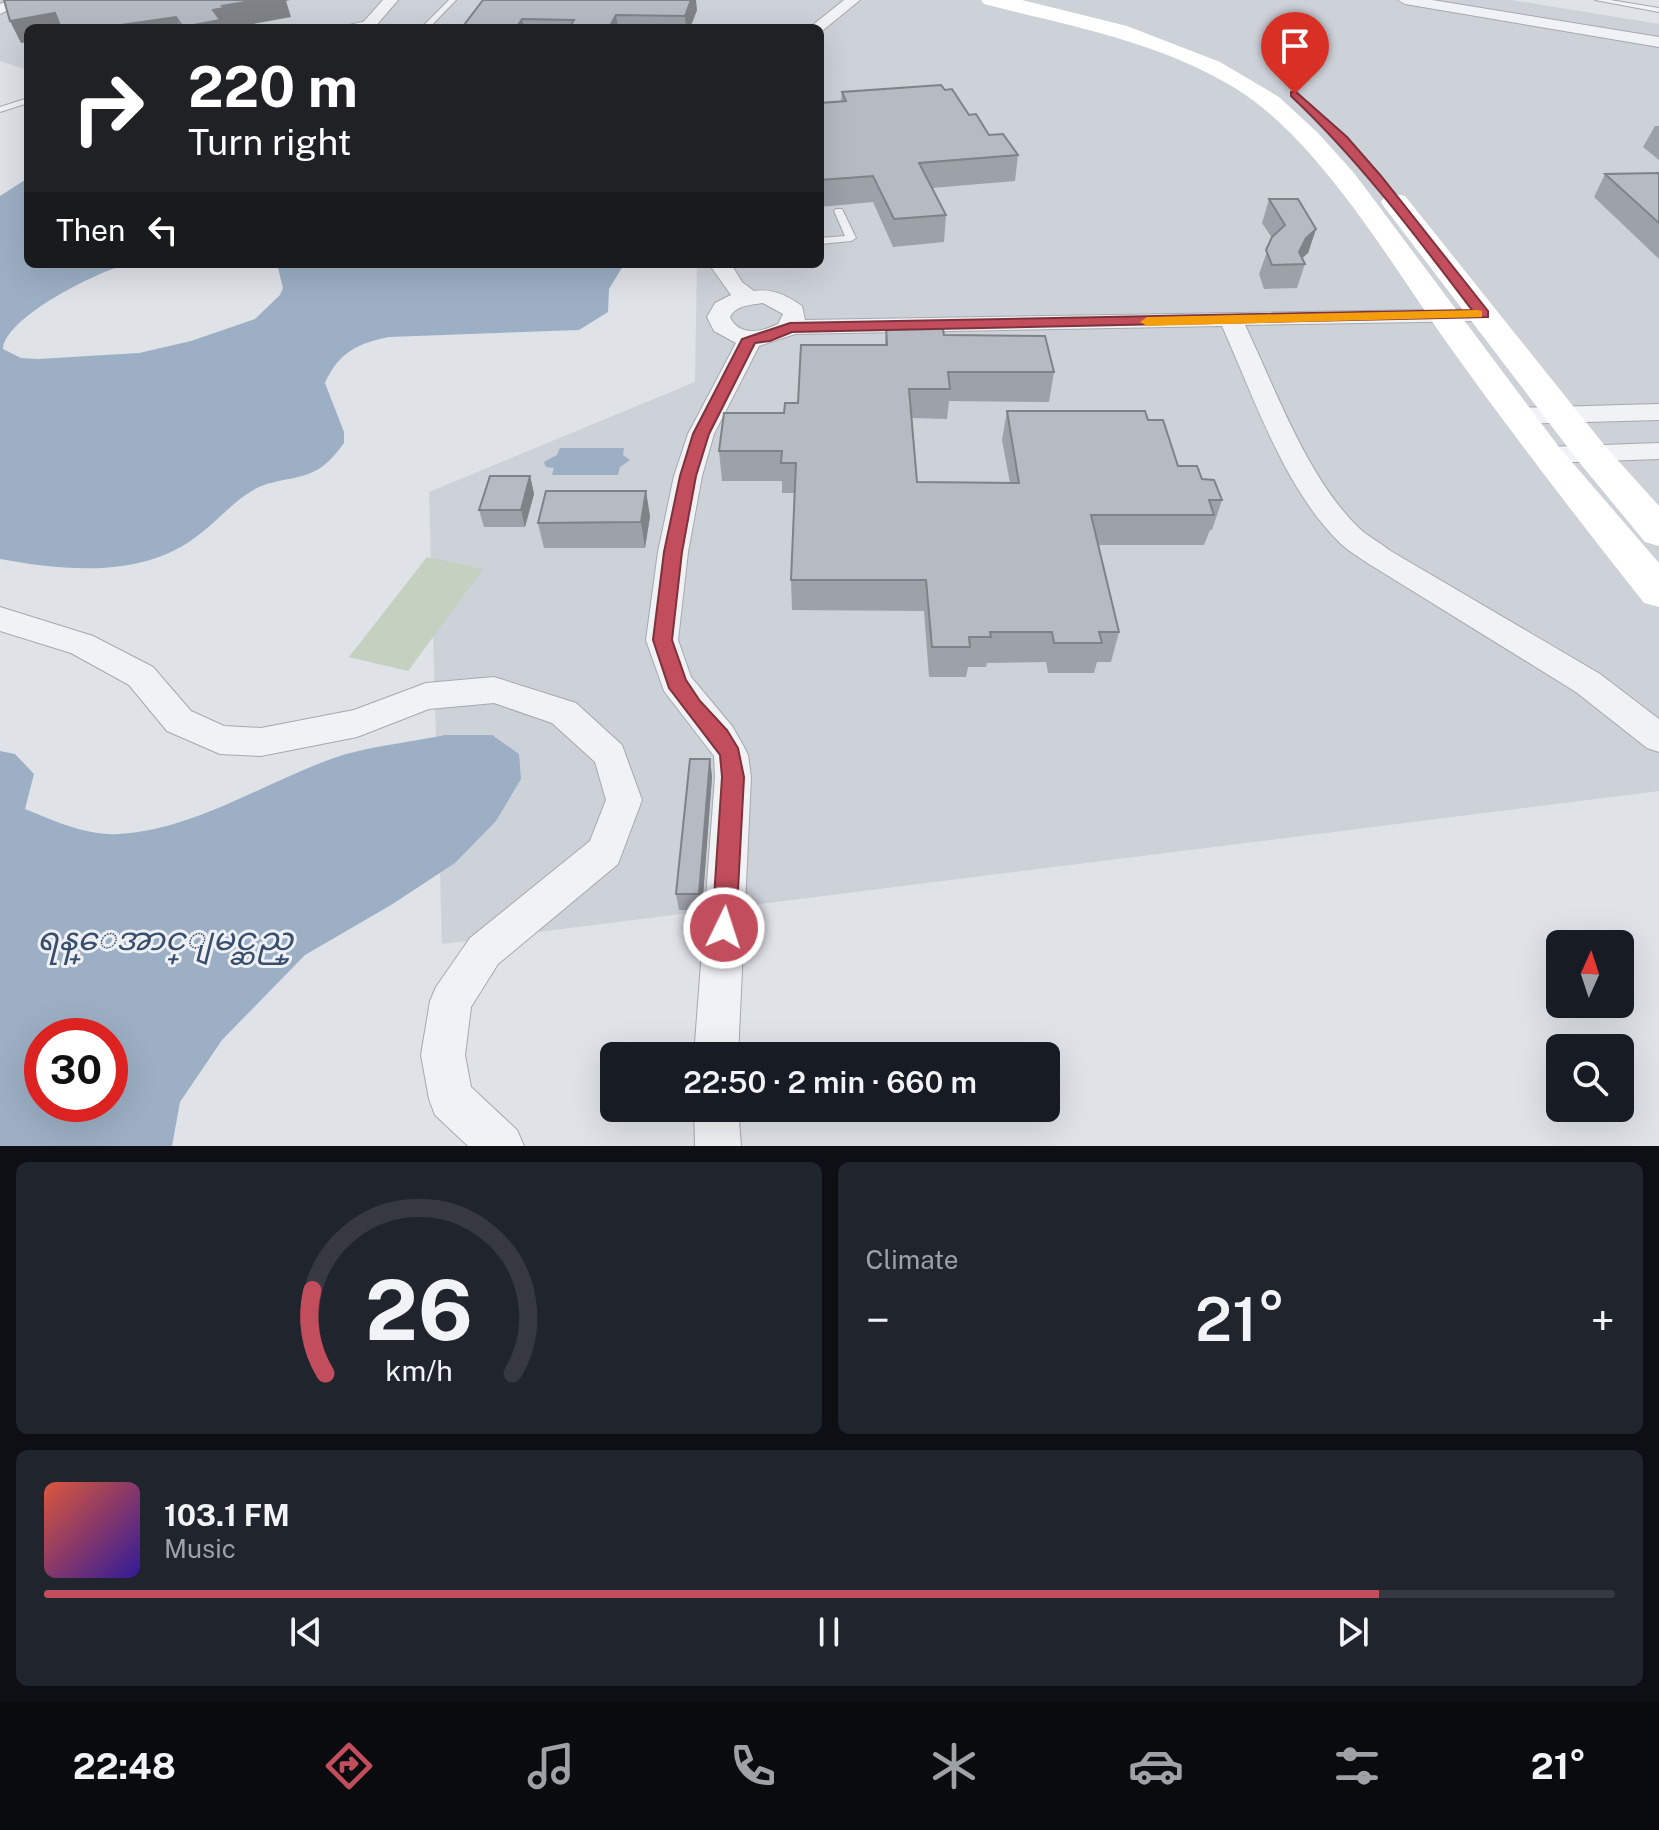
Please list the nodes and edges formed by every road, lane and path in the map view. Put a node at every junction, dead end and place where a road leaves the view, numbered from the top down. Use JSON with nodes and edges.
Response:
{"nodes":[{"id":1,"x":21,"y":0,"type":"edge"},
{"id":2,"x":391,"y":0,"type":"edge"},
{"id":3,"x":453,"y":0,"type":"edge"},
{"id":4,"x":853,"y":0,"type":"edge"},
{"id":5,"x":991,"y":0,"type":"edge"},
{"id":6,"x":1039,"y":0,"type":"edge"},
{"id":7,"x":1405,"y":0,"type":"edge"},
{"id":8,"x":1598,"y":0,"type":"edge"},
{"id":9,"x":0,"y":10,"type":"edge"},
{"id":10,"x":1659,"y":10,"type":"edge"},
{"id":11,"x":370,"y":24,"type":"edge"},
{"id":12,"x":429,"y":24,"type":"edge"},
{"id":13,"x":822,"y":24,"type":"edge"},
{"id":14,"x":1659,"y":42,"type":"edge"},
{"id":15,"x":24,"y":101,"type":"edge"},
{"id":16,"x":0,"y":110,"type":"edge"},
{"id":17,"x":839,"y":211,"type":"dead end"},
{"id":18,"x":824,"y":241,"type":"edge"},
{"id":19,"x":722,"y":268,"type":"edge"},
{"id":20,"x":748,"y":297,"type":"junction"},
{"id":21,"x":1439,"y":308,"type":"junction"},
{"id":22,"x":1477,"y":308,"type":"junction"},
{"id":23,"x":1067,"y":313,"type":"junction"},
{"id":24,"x":792,"y":319,"type":"junction"},
{"id":25,"x":1231,"y":321,"type":"junction"},
{"id":26,"x":750,"y":339,"type":"junction"},
{"id":27,"x":1659,"y":412,"type":"edge"},
{"id":28,"x":1561,"y":414,"type":"junction"},
{"id":29,"x":1518,"y":416,"type":"junction"},
{"id":30,"x":1659,"y":451,"type":"edge"},
{"id":31,"x":1592,"y":454,"type":"junction"},
{"id":32,"x":1546,"y":455,"type":"junction"},
{"id":33,"x":1659,"y":532,"type":"edge"},
{"id":34,"x":1659,"y":592,"type":"edge"},
{"id":35,"x":0,"y":619,"type":"edge"},
{"id":36,"x":1659,"y":738,"type":"edge"},
{"id":37,"x":717,"y":1042,"type":"edge"},
{"id":38,"x":717,"y":1122,"type":"edge"},
{"id":39,"x":501,"y":1146,"type":"edge"},
{"id":40,"x":718,"y":1146,"type":"edge"}],
"edges":[{"from":1,"to":9,"type":"street"},
{"from":2,"to":11,"type":"street"},
{"from":3,"to":12,"type":"lane"},
{"from":4,"to":13,"type":"street"},
{"from":5,"to":21,"type":"main road"},
{"from":6,"to":22,"type":"main road"},
{"from":7,"to":14,"type":"street"},
{"from":8,"to":10,"type":"lane"},
{"from":15,"to":16,"type":"lane"},
{"from":17,"to":18,"type":"lane"},
{"from":19,"to":20,"type":"street"},
{"from":20,"to":24,"type":"street"},
{"from":20,"to":26,"type":"street"},
{"from":21,"to":22,"type":"street"},
{"from":21,"to":23,"type":"street"},
{"from":21,"to":25,"type":"street"},
{"from":21,"to":29,"type":"main road"},
{"from":22,"to":28,"type":"main road"},
{"from":23,"to":24,"type":"street"},
{"from":23,"to":25,"type":"street"},
{"from":24,"to":26,"type":"street"},
{"from":25,"to":36,"type":"street"},
{"from":26,"to":37,"type":"street"},
{"from":27,"to":28,"type":"street"},
{"from":28,"to":29,"type":"street"},
{"from":28,"to":31,"type":"main road"},
{"from":29,"to":32,"type":"main road"},
{"from":30,"to":31,"type":"street"},
{"from":31,"to":32,"type":"street"},
{"from":31,"to":33,"type":"main road"},
{"from":32,"to":34,"type":"main road"},
{"from":35,"to":39,"type":"street"},
{"from":38,"to":40,"type":"street"}]}
